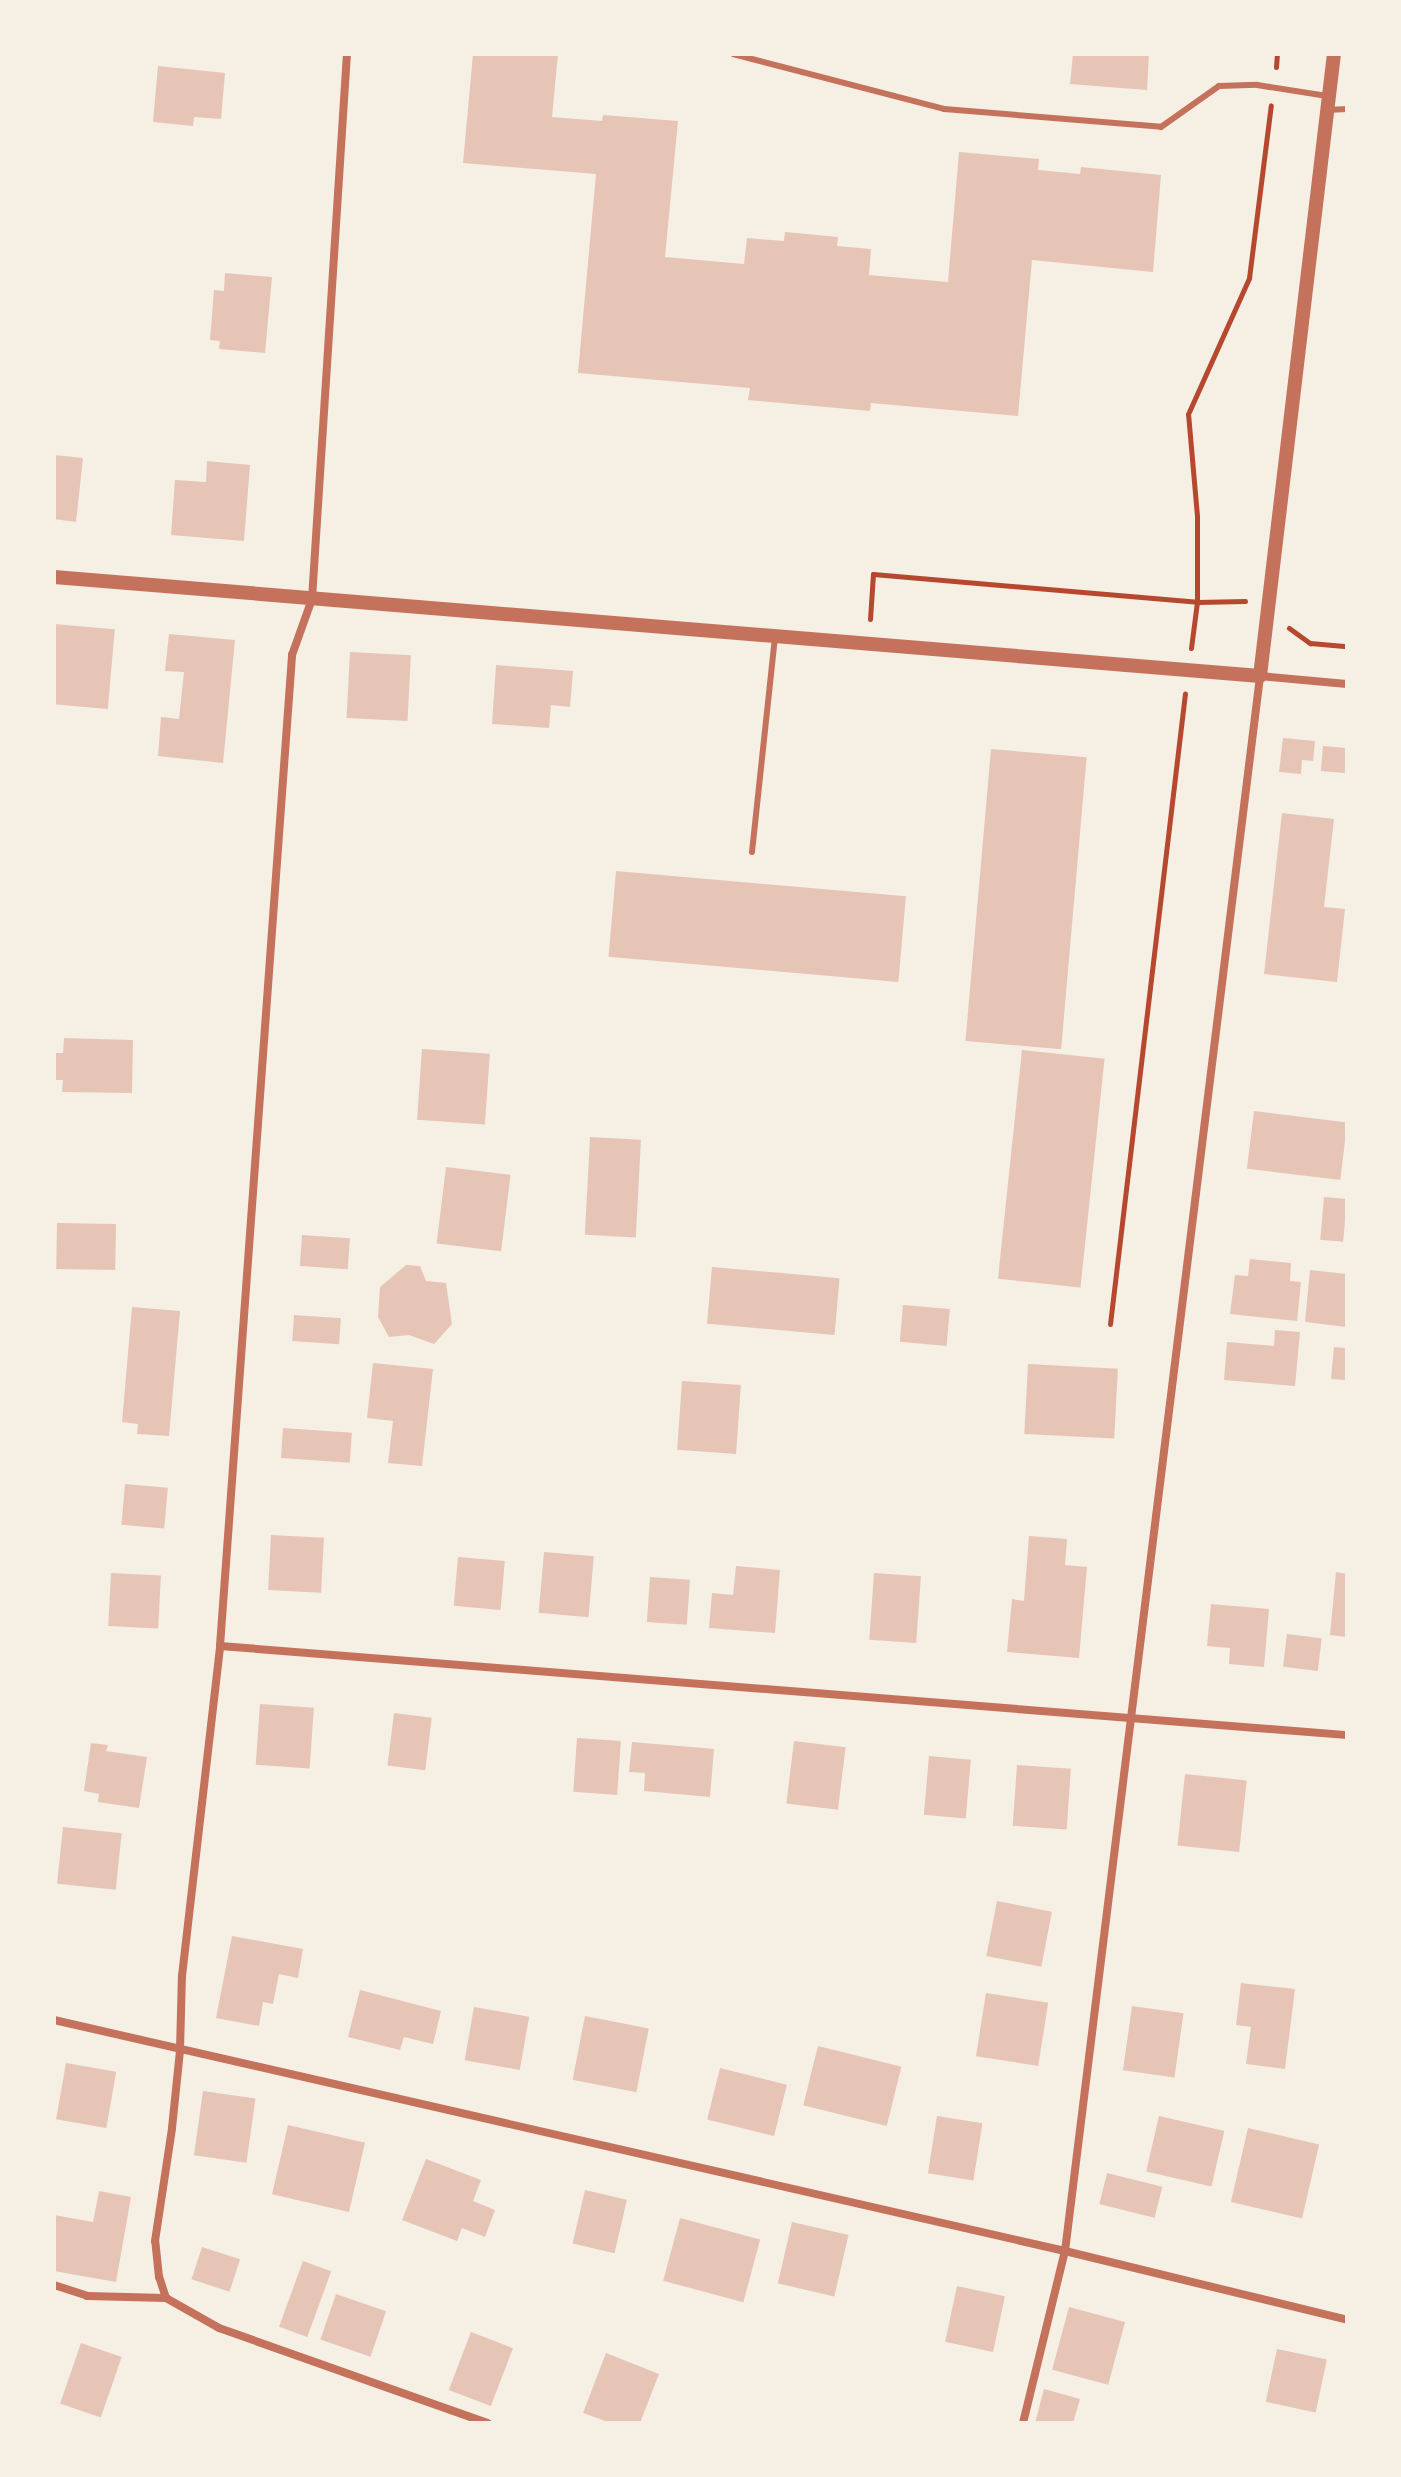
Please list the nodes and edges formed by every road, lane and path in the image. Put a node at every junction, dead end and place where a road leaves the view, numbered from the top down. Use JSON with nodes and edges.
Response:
{"nodes":[{"id":1,"x":347,"y":54,"type":"edge"},
{"id":2,"x":733,"y":54,"type":"edge"},
{"id":3,"x":1334,"y":54,"type":"edge"},
{"id":4,"x":1328,"y":103,"type":"junction"},
{"id":5,"x":1347,"y":109,"type":"edge"},
{"id":6,"x":54,"y":577,"type":"edge"},
{"id":7,"x":312,"y":599,"type":"junction"},
{"id":8,"x":1269,"y":601,"type":"junction"},
{"id":9,"x":775,"y":637,"type":"junction"},
{"id":10,"x":868,"y":644,"type":"junction"},
{"id":11,"x":1260,"y":676,"type":"junction"},
{"id":12,"x":1347,"y":684,"type":"edge"},
{"id":13,"x":752,"y":852,"type":"dead end"},
{"id":14,"x":220,"y":1646,"type":"junction"},
{"id":15,"x":1133,"y":1720,"type":"junction"},
{"id":16,"x":1347,"y":1735,"type":"edge"},
{"id":17,"x":54,"y":2020,"type":"edge"},
{"id":18,"x":180,"y":2050,"type":"junction"},
{"id":19,"x":1065,"y":2251,"type":"junction"},
{"id":20,"x":54,"y":2285,"type":"edge"},
{"id":21,"x":166,"y":2298,"type":"junction"},
{"id":22,"x":1347,"y":2320,"type":"edge"},
{"id":23,"x":488,"y":2423,"type":"edge"},
{"id":24,"x":1023,"y":2423,"type":"edge"}],
"edges":[{"from":1,"to":7,"type":"street"},
{"from":2,"to":4,"type":"lane"},
{"from":3,"to":4,"type":"street"},
{"from":4,"to":5,"type":"lane"},
{"from":4,"to":8,"type":"street"},
{"from":6,"to":7,"type":"street"},
{"from":7,"to":9,"type":"street"},
{"from":7,"to":14,"type":"street"},
{"from":8,"to":10,"type":"path"},
{"from":8,"to":11,"type":"street"},
{"from":9,"to":10,"type":"street"},
{"from":9,"to":13,"type":"lane"},
{"from":10,"to":11,"type":"street"},
{"from":11,"to":12,"type":"street"},
{"from":11,"to":15,"type":"street"},
{"from":14,"to":15,"type":"street"},
{"from":14,"to":18,"type":"street"},
{"from":15,"to":16,"type":"street"},
{"from":15,"to":19,"type":"street"},
{"from":17,"to":18,"type":"street"},
{"from":18,"to":19,"type":"street"},
{"from":18,"to":21,"type":"street"},
{"from":19,"to":22,"type":"street"},
{"from":19,"to":24,"type":"street"},
{"from":20,"to":21,"type":"street"},
{"from":21,"to":23,"type":"street"}]}
